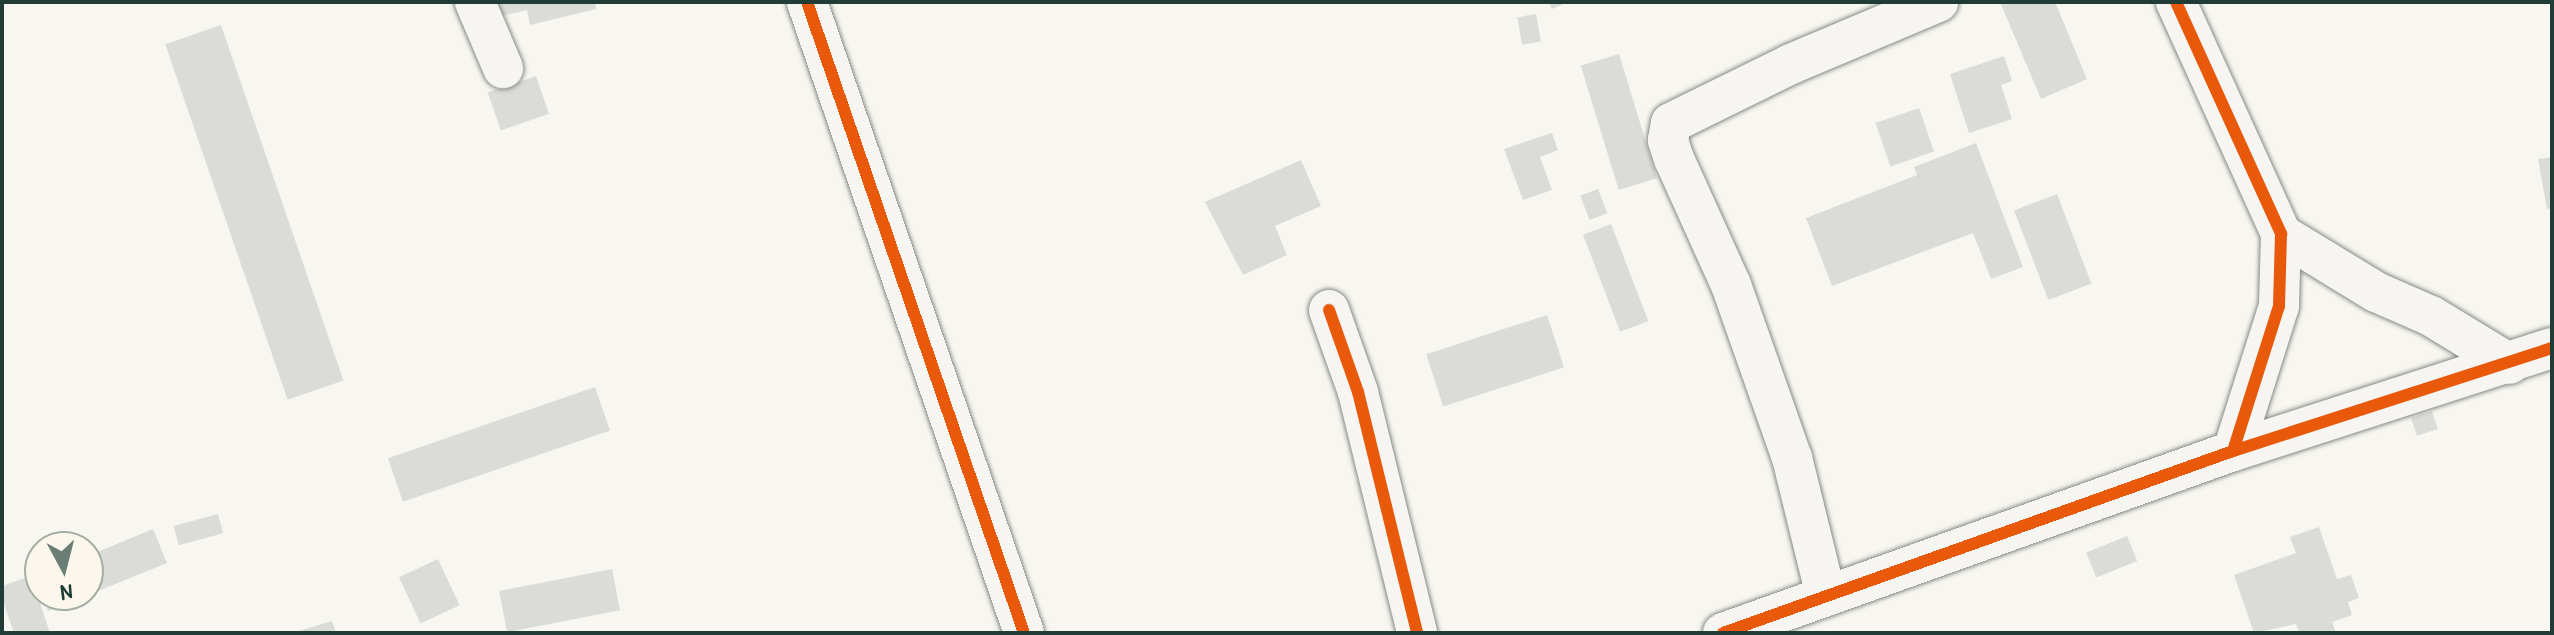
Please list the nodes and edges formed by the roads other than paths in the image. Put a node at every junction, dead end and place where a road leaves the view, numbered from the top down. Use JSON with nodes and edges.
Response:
{"nodes":[{"id":1,"x":475,"y":2,"type":"edge"},
{"id":2,"x":807,"y":2,"type":"edge"},
{"id":3,"x":1938,"y":2,"type":"edge"},
{"id":4,"x":2176,"y":2,"type":"edge"},
{"id":5,"x":503,"y":68,"type":"dead end"},
{"id":6,"x":2281,"y":234,"type":"junction"},
{"id":7,"x":1329,"y":310,"type":"dead end"},
{"id":8,"x":2552,"y":348,"type":"edge"},
{"id":9,"x":2510,"y":364,"type":"junction"},
{"id":10,"x":2233,"y":451,"type":"junction"},
{"id":11,"x":1826,"y":596,"type":"junction"},
{"id":12,"x":1024,"y":633,"type":"edge"},
{"id":13,"x":1417,"y":633,"type":"edge"},
{"id":14,"x":1723,"y":633,"type":"edge"}],
"edges":[{"from":1,"to":5,"type":"street"},
{"from":2,"to":12,"type":"street"},
{"from":3,"to":11,"type":"street"},
{"from":4,"to":6,"type":"street"},
{"from":6,"to":9,"type":"street"},
{"from":6,"to":10,"type":"street"},
{"from":7,"to":13,"type":"street"},
{"from":8,"to":9,"type":"street"},
{"from":9,"to":10,"type":"street"},
{"from":10,"to":11,"type":"street"},
{"from":11,"to":14,"type":"street"}]}
